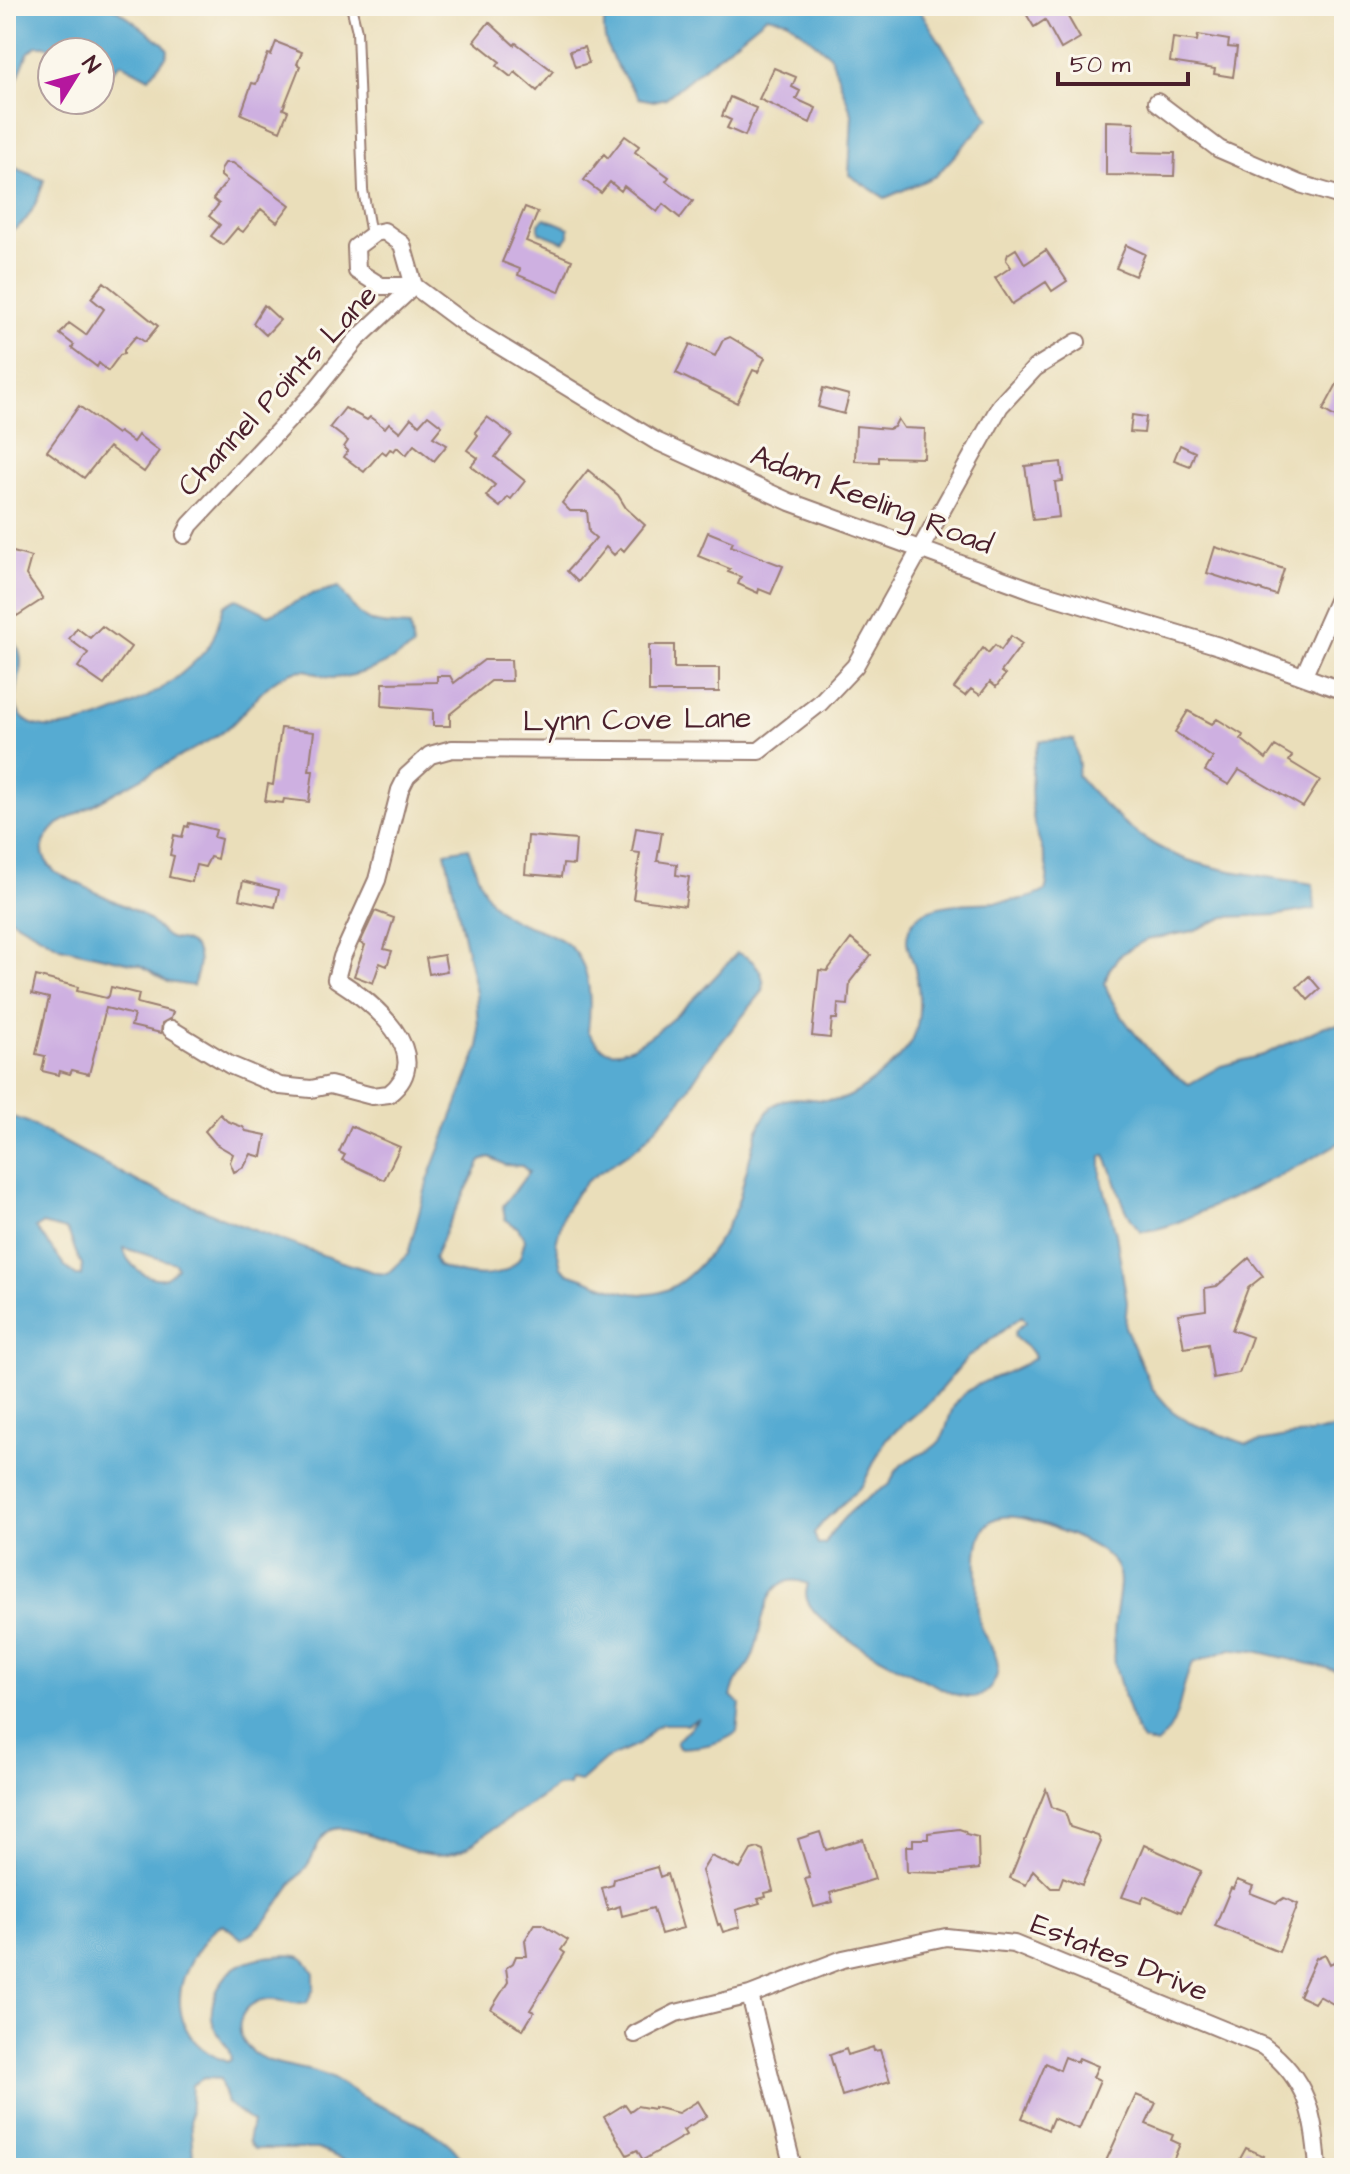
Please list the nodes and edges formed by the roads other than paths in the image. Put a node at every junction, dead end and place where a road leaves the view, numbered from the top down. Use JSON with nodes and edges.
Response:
{"nodes":[{"id":1,"x":351,"y":6,"type":"edge"},
{"id":2,"x":1157,"y":102,"type":"dead end"},
{"id":3,"x":1344,"y":197,"type":"edge"},
{"id":4,"x":371,"y":236,"type":"junction"},
{"id":5,"x":414,"y":286,"type":"junction"},
{"id":6,"x":1077,"y":342,"type":"dead end"},
{"id":7,"x":185,"y":535,"type":"dead end"},
{"id":8,"x":920,"y":551,"type":"junction"},
{"id":9,"x":1344,"y":585,"type":"edge"},
{"id":10,"x":1304,"y":675,"type":"junction"},
{"id":11,"x":1344,"y":691,"type":"edge"},
{"id":12,"x":171,"y":1029,"type":"dead end"},
{"id":13,"x":750,"y":1995,"type":"junction"},
{"id":14,"x":635,"y":2034,"type":"dead end"},
{"id":15,"x":793,"y":2168,"type":"edge"},
{"id":16,"x":1318,"y":2168,"type":"edge"}],
"edges":[{"from":1,"to":4,"type":"lane"},
{"from":2,"to":3,"type":"street"},
{"from":4,"to":5,"type":"street"},
{"from":4,"to":5,"type":"street"},
{"from":5,"to":7,"type":"street","name":"Channel Points Lane"},
{"from":5,"to":8,"type":"street","name":"Adam Keeling Road"},
{"from":6,"to":8,"type":"street","name":"Lynn Cove Lane"},
{"from":8,"to":10,"type":"street","name":"Adam Keeling Road"},
{"from":8,"to":12,"type":"street","name":"Lynn Cove Lane"},
{"from":9,"to":10,"type":"street"},
{"from":10,"to":11,"type":"street","name":"Adam Keeling Road"},
{"from":13,"to":14,"type":"street","name":"Estates Drive"},
{"from":13,"to":15,"type":"street"},
{"from":13,"to":16,"type":"street","name":"Estates Drive"}]}
